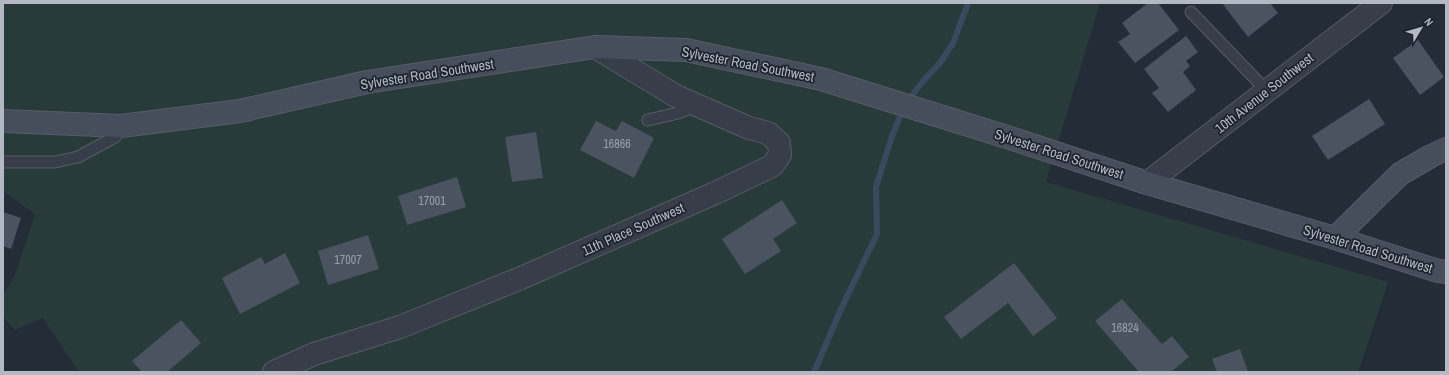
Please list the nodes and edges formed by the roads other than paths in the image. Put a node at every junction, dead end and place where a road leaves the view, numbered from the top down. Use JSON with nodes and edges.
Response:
{"nodes":[{"id":1,"x":1381,"y":3,"type":"edge"},
{"id":2,"x":1191,"y":12,"type":"dead end"},
{"id":3,"x":595,"y":47,"type":"junction"},
{"id":4,"x":1267,"y":90,"type":"junction"},
{"id":5,"x":698,"y":105,"type":"junction"},
{"id":6,"x":648,"y":120,"type":"dead end"},
{"id":7,"x":3,"y":121,"type":"edge"},
{"id":8,"x":121,"y":126,"type":"junction"},
{"id":9,"x":1446,"y":149,"type":"edge"},
{"id":10,"x":3,"y":162,"type":"edge"},
{"id":11,"x":1147,"y":183,"type":"junction"},
{"id":12,"x":1335,"y":238,"type":"junction"},
{"id":13,"x":1446,"y":272,"type":"edge"},
{"id":14,"x":274,"y":372,"type":"edge"}],
"edges":[{"from":1,"to":4,"type":"street","name":"10th Avenue Southwest"},
{"from":2,"to":4,"type":"lane"},
{"from":3,"to":5,"type":"street","name":"11th Place Southwest"},
{"from":3,"to":8,"type":"street","name":"Sylvester Road Southwest"},
{"from":3,"to":11,"type":"street","name":"Sylvester Road Southwest"},
{"from":4,"to":11,"type":"street","name":"10th Avenue Southwest"},
{"from":5,"to":6,"type":"lane"},
{"from":5,"to":14,"type":"street","name":"11th Place Southwest"},
{"from":7,"to":8,"type":"street","name":"Sylvester Road Southwest"},
{"from":8,"to":10,"type":"lane"},
{"from":9,"to":12,"type":"street"},
{"from":11,"to":12,"type":"street","name":"Sylvester Road Southwest"},
{"from":12,"to":13,"type":"street","name":"Sylvester Road Southwest"}]}
